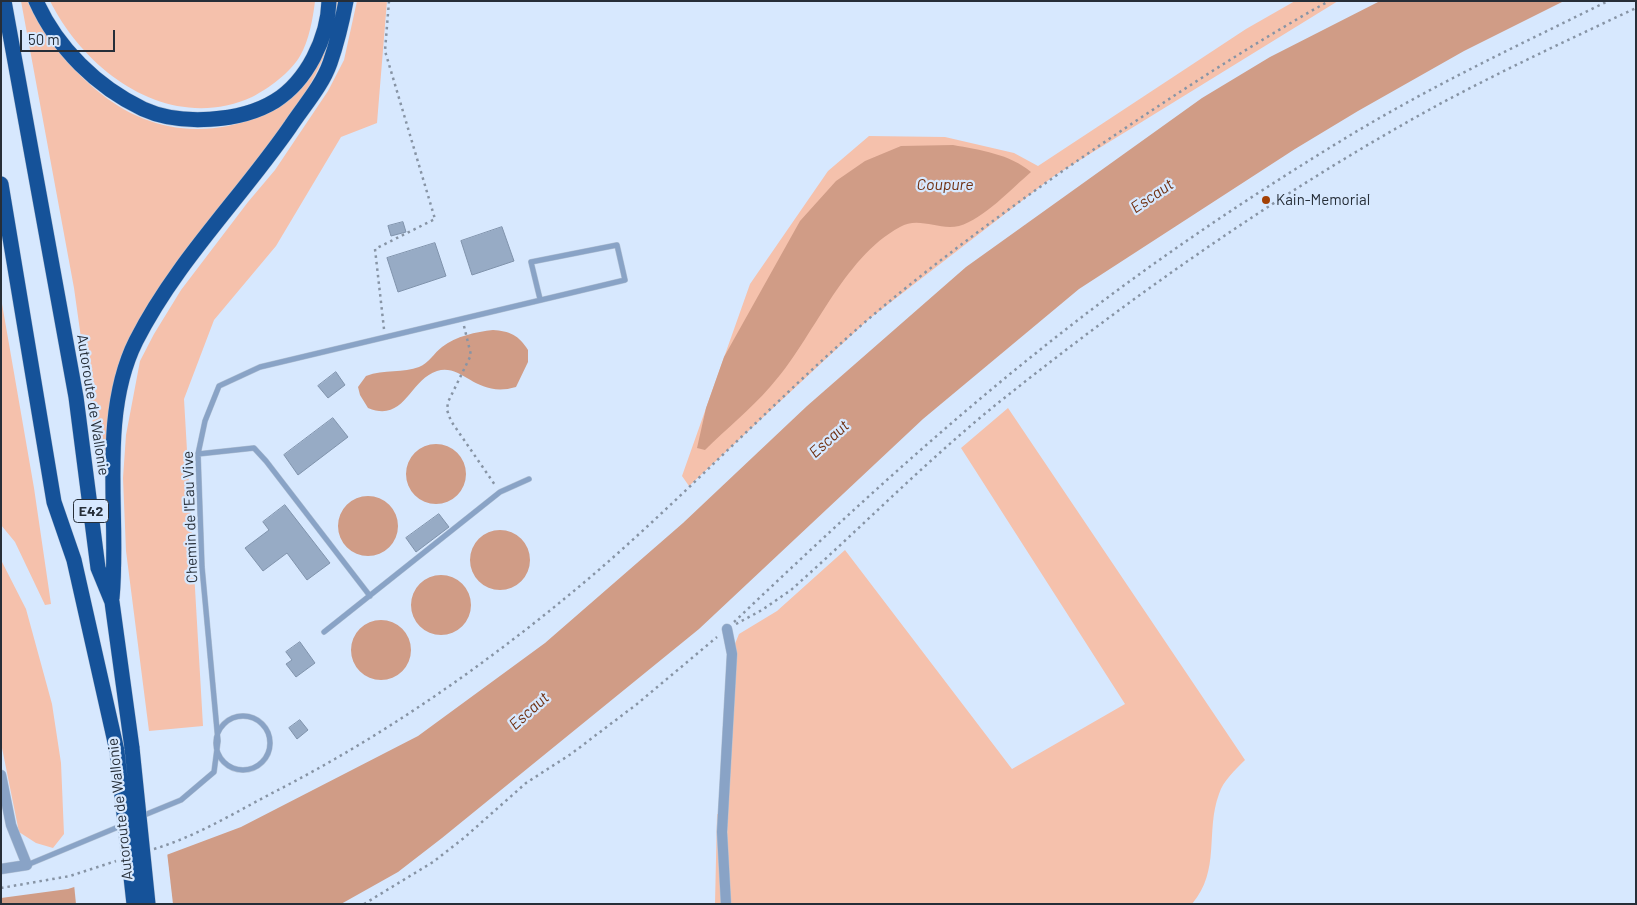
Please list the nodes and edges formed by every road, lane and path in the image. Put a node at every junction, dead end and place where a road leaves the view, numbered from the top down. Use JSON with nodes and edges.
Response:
{"nodes":[{"id":1,"x":4,"y":1,"type":"edge"},
{"id":2,"x":36,"y":1,"type":"edge"},
{"id":3,"x":329,"y":1,"type":"edge"},
{"id":4,"x":346,"y":1,"type":"edge"},
{"id":5,"x":389,"y":1,"type":"edge"},
{"id":6,"x":1329,"y":1,"type":"edge"},
{"id":7,"x":1608,"y":1,"type":"edge"},
{"id":8,"x":1636,"y":8,"type":"edge"},
{"id":9,"x":1,"y":184,"type":"edge"},
{"id":10,"x":540,"y":299,"type":"junction"},
{"id":11,"x":464,"y":329,"type":"dead end"},
{"id":12,"x":384,"y":336,"type":"junction"},
{"id":13,"x":198,"y":454,"type":"junction"},
{"id":14,"x":529,"y":479,"type":"dead end"},
{"id":15,"x":500,"y":492,"type":"junction"},
{"id":16,"x":370,"y":596,"type":"junction"},
{"id":17,"x":112,"y":602,"type":"junction"},
{"id":18,"x":727,"y":629,"type":"junction"},
{"id":19,"x":324,"y":632,"type":"dead end"},
{"id":20,"x":708,"y":645,"type":"dead end"},
{"id":21,"x":218,"y":741,"type":"junction"},
{"id":22,"x":124,"y":750,"type":"junction"},
{"id":23,"x":1,"y":775,"type":"edge"},
{"id":24,"x":149,"y":851,"type":"dead end"},
{"id":25,"x":122,"y":859,"type":"dead end"},
{"id":26,"x":27,"y":866,"type":"junction"},
{"id":27,"x":1,"y":869,"type":"edge"},
{"id":28,"x":1,"y":888,"type":"edge"},
{"id":29,"x":134,"y":904,"type":"edge"},
{"id":30,"x":148,"y":904,"type":"edge"},
{"id":31,"x":364,"y":904,"type":"edge"},
{"id":32,"x":726,"y":904,"type":"edge"}],
"edges":[{"from":1,"to":17,"type":"highway","name":"Autoroute de Wallonie","number":"E42"},
{"from":2,"to":3,"type":"highway"},
{"from":4,"to":17,"type":"highway"},
{"from":5,"to":12,"type":"path"},
{"from":6,"to":24,"type":"path"},
{"from":7,"to":18,"type":"path"},
{"from":8,"to":18,"type":"path"},
{"from":9,"to":22,"type":"highway","name":"Autoroute de Wallonie","number":"E42"},
{"from":10,"to":10,"type":"lane","name":"Chemin de l'Eau Vive"},
{"from":10,"to":12,"type":"lane","name":"Chemin de l'Eau Vive"},
{"from":11,"to":15,"type":"path"},
{"from":12,"to":13,"type":"lane","name":"Chemin de l'Eau Vive"},
{"from":13,"to":16,"type":"lane"},
{"from":13,"to":21,"type":"lane","name":"Chemin de l'Eau Vive"},
{"from":14,"to":15,"type":"lane"},
{"from":15,"to":16,"type":"lane"},
{"from":16,"to":19,"type":"lane"},
{"from":17,"to":22,"type":"highway","name":"Autoroute de Wallonie","number":"E42"},
{"from":18,"to":32,"type":"street"},
{"from":20,"to":31,"type":"path"},
{"from":21,"to":21,"type":"lane"},
{"from":21,"to":26,"type":"lane","name":"Chemin de l'Eau Vive"},
{"from":22,"to":29,"type":"highway","name":"Autoroute de Wallonie","number":"E42","bridge":true},
{"from":22,"to":30,"type":"highway","name":"Autoroute de Wallonie","number":"E42","bridge":true},
{"from":23,"to":26,"type":"street"},
{"from":25,"to":28,"type":"path"},
{"from":26,"to":27,"type":"street"}]}
